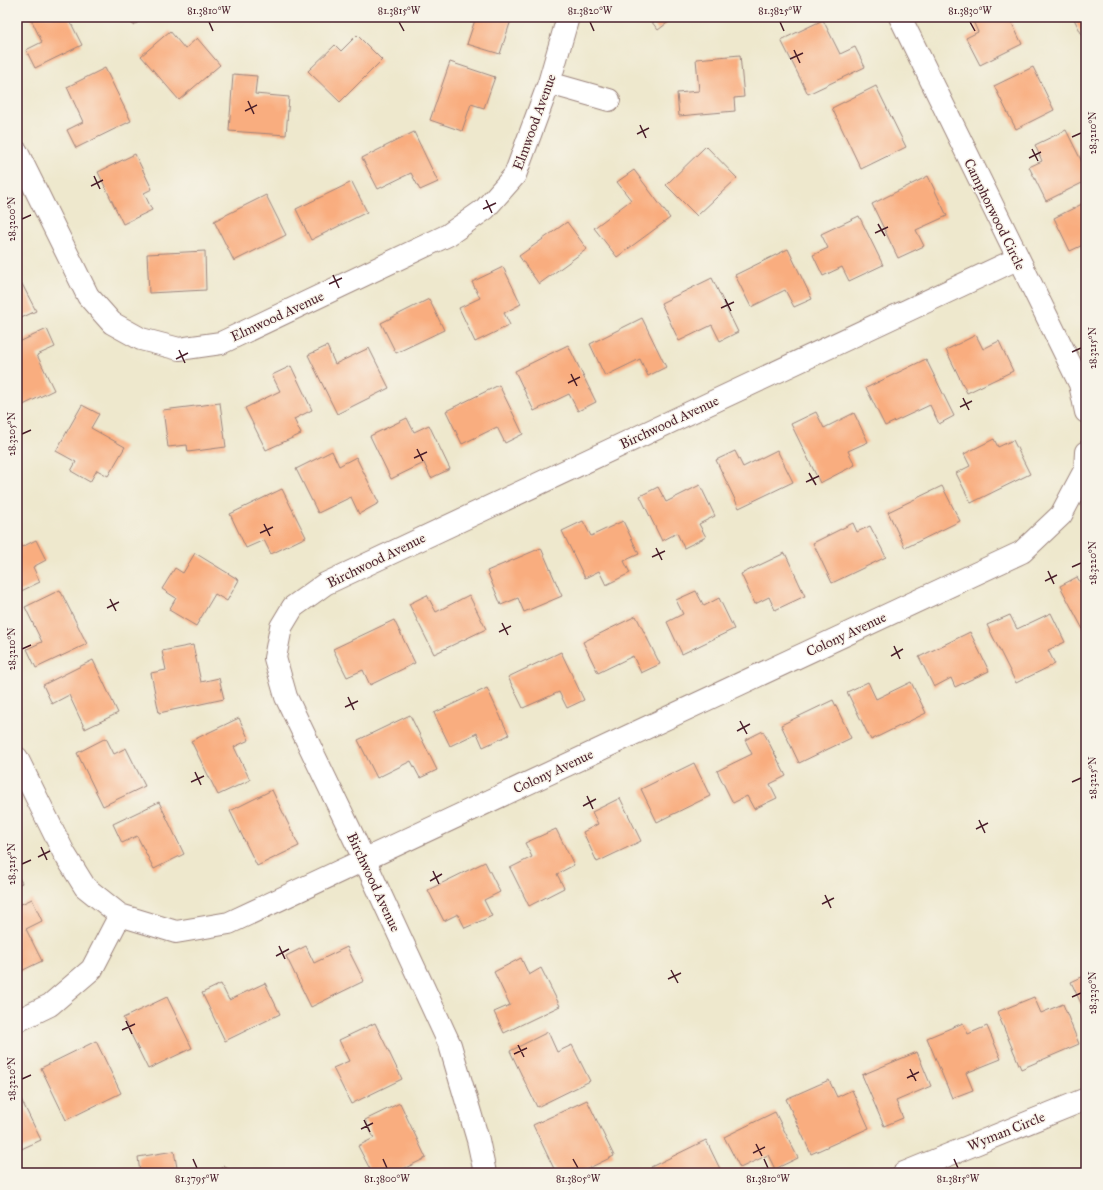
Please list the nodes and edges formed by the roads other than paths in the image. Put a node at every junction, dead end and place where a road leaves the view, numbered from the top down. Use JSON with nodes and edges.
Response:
{"nodes":[{"id":1,"x":568,"y":17,"type":"edge"},
{"id":2,"x":900,"y":17,"type":"edge"},
{"id":3,"x":549,"y":83,"type":"junction"},
{"id":4,"x":609,"y":100,"type":"dead end"},
{"id":5,"x":17,"y":152,"type":"edge"},
{"id":6,"x":1017,"y":259,"type":"junction"},
{"id":7,"x":1086,"y":412,"type":"edge"},
{"id":8,"x":1085,"y":461,"type":"edge"},
{"id":9,"x":17,"y":758,"type":"edge"},
{"id":10,"x":364,"y":859,"type":"junction"},
{"id":11,"x":120,"y":915,"type":"junction"},
{"id":12,"x":17,"y":1021,"type":"edge"},
{"id":13,"x":1086,"y":1099,"type":"edge"},
{"id":14,"x":485,"y":1173,"type":"edge"},
{"id":15,"x":904,"y":1173,"type":"edge"}],
"edges":[{"from":1,"to":3,"type":"street","name":"Elmwood Avenue"},
{"from":2,"to":6,"type":"street","name":"Camphorwood Circle"},
{"from":3,"to":4,"type":"street"},
{"from":3,"to":5,"type":"street","name":"Elmwood Avenue"},
{"from":6,"to":7,"type":"street","name":"Camphorwood Circle"},
{"from":6,"to":10,"type":"street","name":"Birchwood Avenue"},
{"from":8,"to":10,"type":"street","name":"Colony Avenue"},
{"from":9,"to":11,"type":"street"},
{"from":10,"to":11,"type":"street","name":"Colony Avenue"},
{"from":10,"to":14,"type":"street","name":"Birchwood Avenue"},
{"from":11,"to":12,"type":"street"},
{"from":13,"to":15,"type":"street","name":"Wyman Circle"}]}
